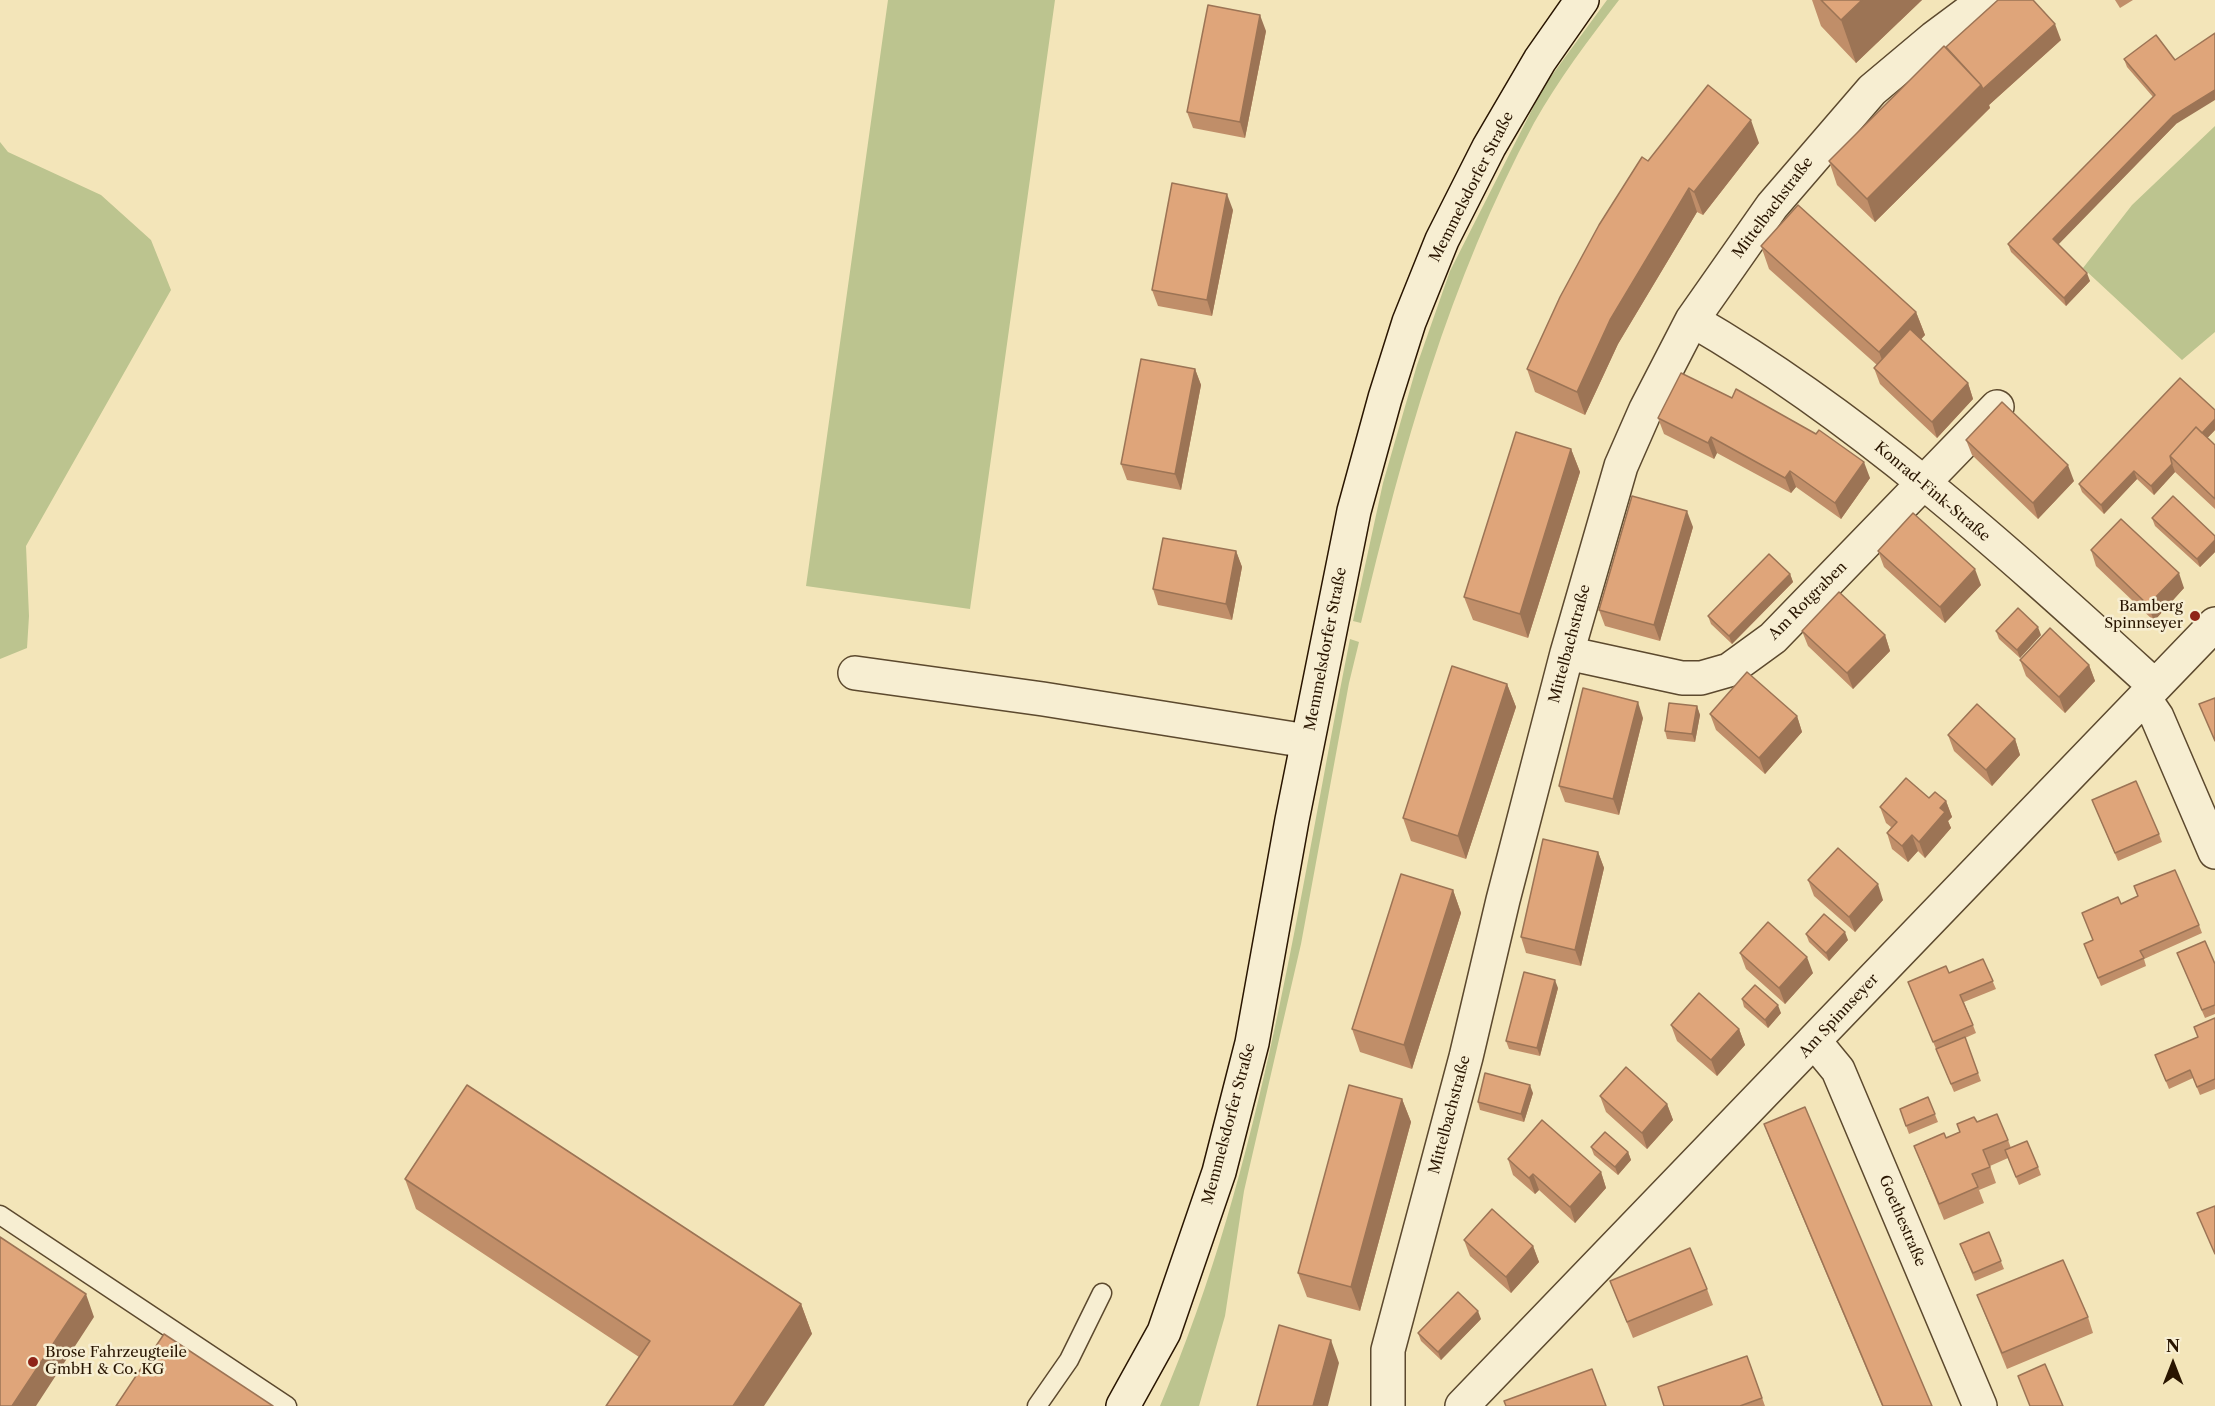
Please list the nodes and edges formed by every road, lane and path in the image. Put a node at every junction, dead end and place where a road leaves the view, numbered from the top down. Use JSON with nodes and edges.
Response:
{"nodes":[{"id":1,"x":1582,"y":0,"type":"edge"},
{"id":2,"x":1985,"y":0,"type":"edge"},
{"id":3,"x":1692,"y":320,"type":"junction"},
{"id":4,"x":1997,"y":407,"type":"edge"},
{"id":5,"x":1924,"y":482,"type":"junction"},
{"id":6,"x":2215,"y":624,"type":"edge"},
{"id":7,"x":1567,"y":653,"type":"junction"},
{"id":8,"x":855,"y":673,"type":"dead end"},
{"id":9,"x":2149,"y":692,"type":"junction"},
{"id":10,"x":1307,"y":741,"type":"junction"},
{"id":11,"x":2215,"y":852,"type":"edge"},
{"id":12,"x":1815,"y":1042,"type":"junction"},
{"id":13,"x":0,"y":1215,"type":"edge"},
{"id":14,"x":1102,"y":1293,"type":"dead end"},
{"id":15,"x":1164,"y":1332,"type":"junction"},
{"id":16,"x":287,"y":1406,"type":"edge"},
{"id":17,"x":1037,"y":1406,"type":"edge"},
{"id":18,"x":1123,"y":1406,"type":"edge"},
{"id":19,"x":1150,"y":1406,"type":"edge"},
{"id":20,"x":1388,"y":1406,"type":"edge"},
{"id":21,"x":1462,"y":1406,"type":"edge"},
{"id":22,"x":1980,"y":1406,"type":"edge"}],
"edges":[{"from":1,"to":10,"type":"street","name":"Memmelsdorfer Straße"},
{"from":2,"to":3,"type":"street","name":"Mittelbachstraße"},
{"from":3,"to":5,"type":"street","name":"Konrad-Fink-Straße"},
{"from":3,"to":7,"type":"street","name":"Mittelbachstraße"},
{"from":4,"to":5,"type":"street","name":"Am Rotgraben"},
{"from":5,"to":7,"type":"street","name":"Am Rotgraben"},
{"from":5,"to":9,"type":"street","name":"Konrad-Fink-Straße"},
{"from":6,"to":9,"type":"street","name":"Am Spinnseyer"},
{"from":7,"to":20,"type":"street","name":"Mittelbachstraße"},
{"from":8,"to":10,"type":"street"},
{"from":9,"to":11,"type":"street","name":"Konrad-Fink-Straße"},
{"from":9,"to":12,"type":"street","name":"Am Spinnseyer"},
{"from":10,"to":15,"type":"street","name":"Memmelsdorfer Straße"},
{"from":12,"to":21,"type":"street","name":"Am Spinnseyer"},
{"from":12,"to":22,"type":"street","name":"Goethestraße"},
{"from":13,"to":16,"type":"lane"},
{"from":14,"to":17,"type":"lane"},
{"from":15,"to":18,"type":"street","name":"Memmelsdorfer Straße"},
{"from":15,"to":19,"type":"street","name":"Memmelsdorfer Straße"}]}
